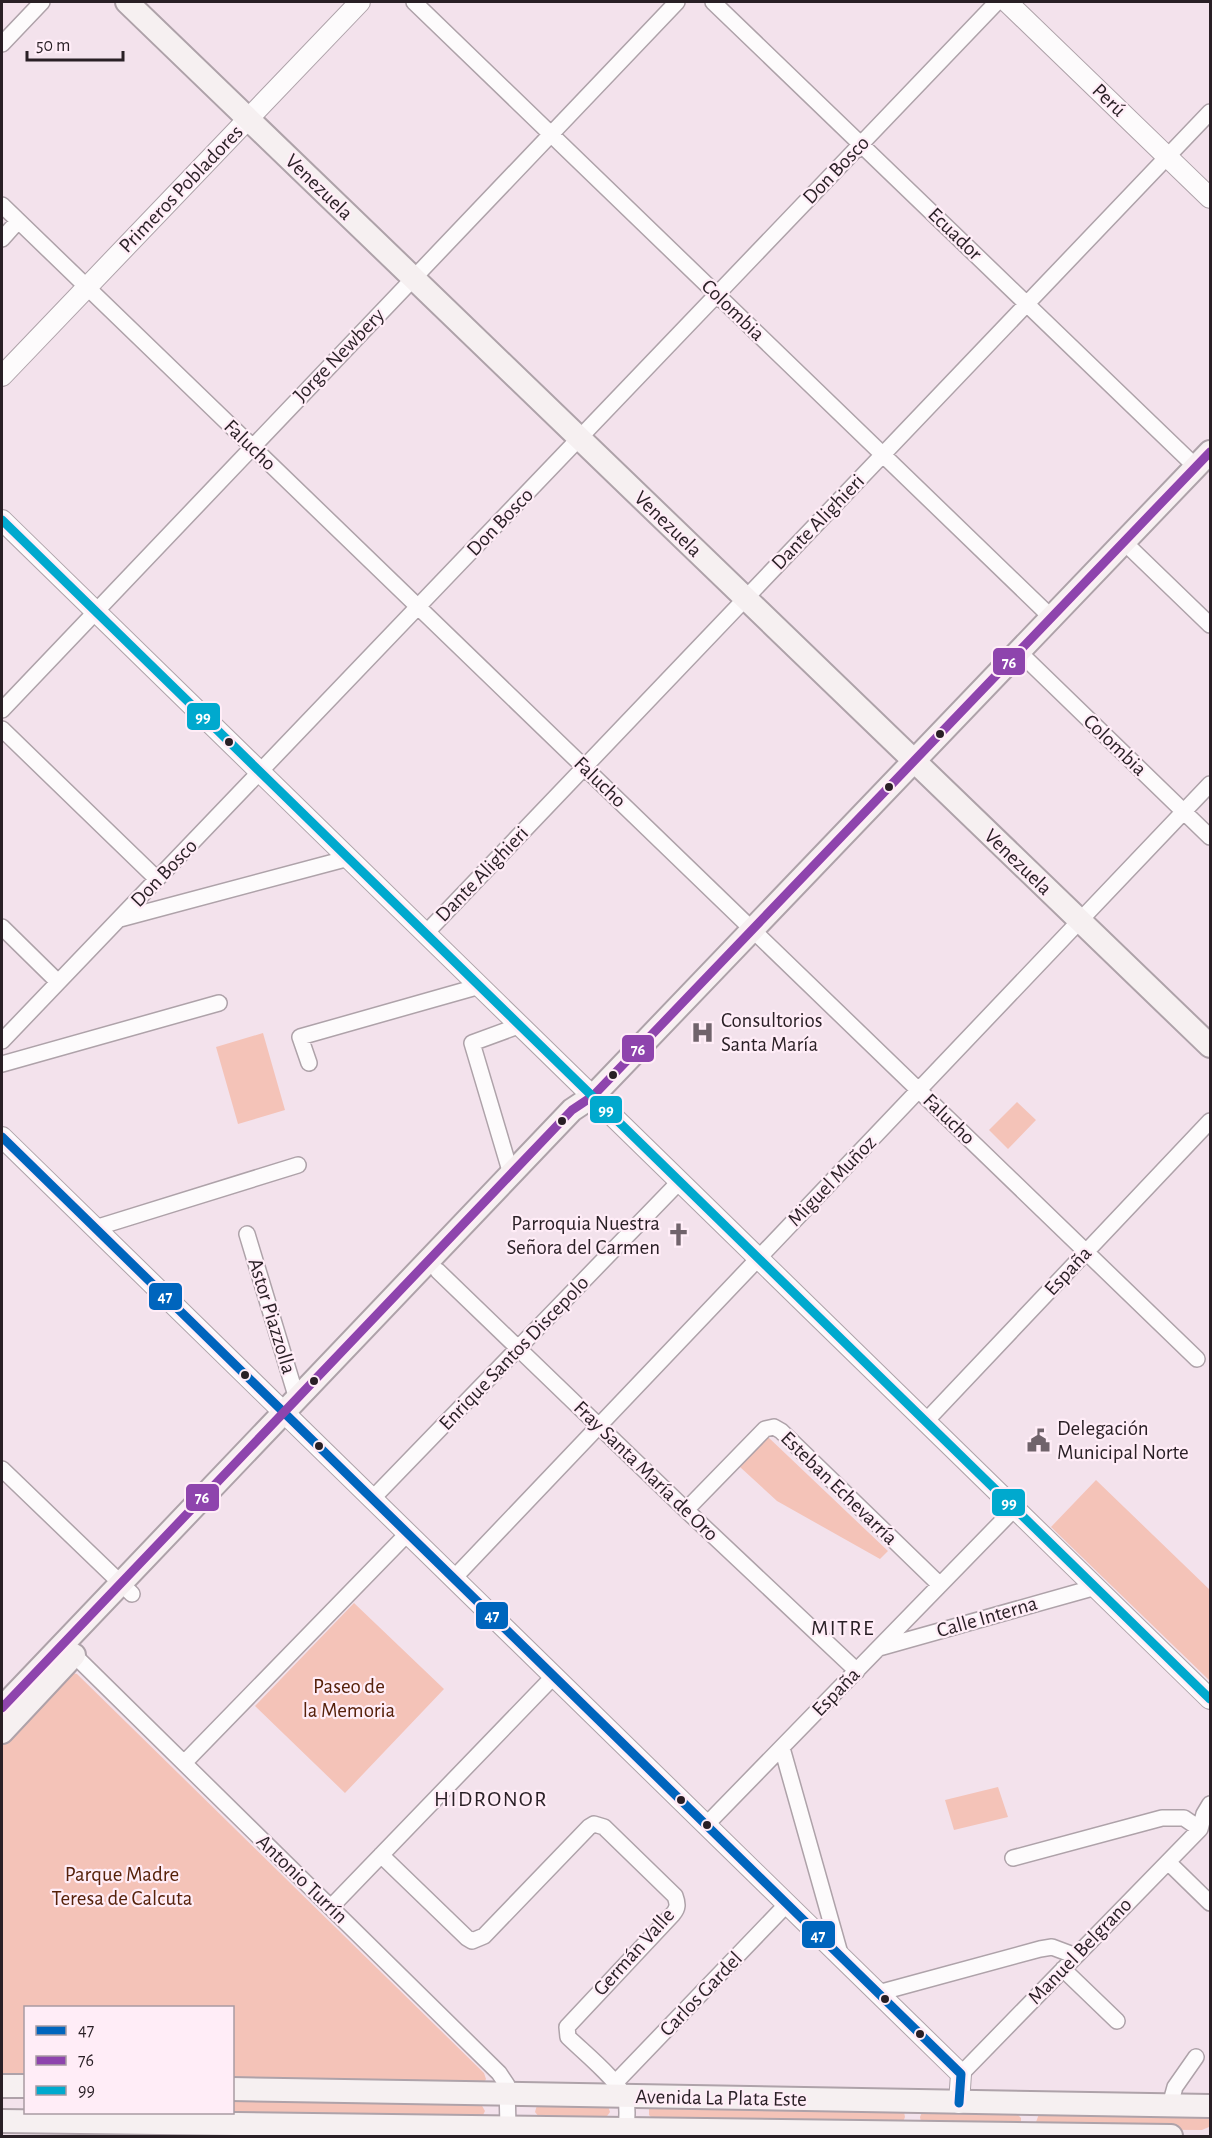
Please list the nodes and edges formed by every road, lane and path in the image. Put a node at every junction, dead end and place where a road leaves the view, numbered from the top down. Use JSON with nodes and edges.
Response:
{"nodes":[{"id":1,"x":42,"y":2,"type":"edge"},
{"id":2,"x":127,"y":2,"type":"edge"},
{"id":3,"x":360,"y":2,"type":"edge"},
{"id":4,"x":414,"y":2,"type":"edge"},
{"id":5,"x":677,"y":2,"type":"edge"},
{"id":6,"x":713,"y":2,"type":"edge"},
{"id":7,"x":997,"y":2,"type":"edge"},
{"id":8,"x":1007,"y":2,"type":"edge"},
{"id":9,"x":2,"y":44,"type":"edge"},
{"id":10,"x":1210,"y":112,"type":"edge"},
{"id":11,"x":248,"y":118,"type":"junction"},
{"id":12,"x":551,"y":134,"type":"junction"},
{"id":13,"x":861,"y":144,"type":"junction"},
{"id":14,"x":1168,"y":157,"type":"junction"},
{"id":15,"x":1210,"y":198,"type":"edge"},
{"id":16,"x":2,"y":205,"type":"edge"},
{"id":17,"x":18,"y":221,"type":"junction"},
{"id":18,"x":2,"y":239,"type":"edge"},
{"id":19,"x":413,"y":278,"type":"junction"},
{"id":20,"x":87,"y":287,"type":"junction"},
{"id":21,"x":717,"y":295,"type":"junction"},
{"id":22,"x":1027,"y":304,"type":"junction"},
{"id":23,"x":2,"y":376,"type":"edge"},
{"id":24,"x":579,"y":439,"type":"junction"},
{"id":25,"x":252,"y":447,"type":"junction"},
{"id":26,"x":883,"y":454,"type":"junction"},
{"id":27,"x":1203,"y":460,"type":"edge"},
{"id":28,"x":2,"y":520,"type":"edge"},
{"id":29,"x":1124,"y":542,"type":"junction"},
{"id":30,"x":745,"y":599,"type":"junction"},
{"id":31,"x":418,"y":607,"type":"junction"},
{"id":32,"x":95,"y":612,"type":"junction"},
{"id":33,"x":1052,"y":618,"type":"junction"},
{"id":34,"x":1210,"y":625,"type":"edge"},
{"id":35,"x":1019,"y":652,"type":"junction"},
{"id":36,"x":2,"y":710,"type":"edge"},
{"id":37,"x":2,"y":729,"type":"edge"},
{"id":38,"x":914,"y":762,"type":"junction"},
{"id":39,"x":584,"y":767,"type":"junction"},
{"id":40,"x":261,"y":772,"type":"junction"},
{"id":41,"x":1210,"y":784,"type":"edge"},
{"id":42,"x":1184,"y":812,"type":"junction"},
{"id":43,"x":1210,"y":837,"type":"edge"},
{"id":44,"x":349,"y":858,"type":"junction"},
{"id":45,"x":157,"y":879,"type":"junction"},
{"id":46,"x":119,"y":919,"type":"junction"},
{"id":47,"x":1080,"y":921,"type":"junction"},
{"id":48,"x":2,"y":927,"type":"edge"},
{"id":49,"x":753,"y":930,"type":"junction"},
{"id":50,"x":426,"y":933,"type":"junction"},
{"id":51,"x":58,"y":982,"type":"junction"},
{"id":52,"x":480,"y":986,"type":"junction"},
{"id":53,"x":219,"y":1003,"type":"dead end"},
{"id":54,"x":520,"y":1025,"type":"junction"},
{"id":55,"x":2,"y":1041,"type":"edge"},
{"id":56,"x":1210,"y":1046,"type":"edge"},
{"id":57,"x":309,"y":1063,"type":"dead end"},
{"id":58,"x":2,"y":1064,"type":"edge"},
{"id":59,"x":919,"y":1090,"type":"junction"},
{"id":60,"x":593,"y":1096,"type":"junction"},
{"id":61,"x":1210,"y":1121,"type":"edge"},
{"id":62,"x":2,"y":1137,"type":"edge"},
{"id":63,"x":298,"y":1166,"type":"dead end"},
{"id":64,"x":511,"y":1174,"type":"junction"},
{"id":65,"x":680,"y":1181,"type":"junction"},
{"id":66,"x":95,"y":1228,"type":"junction"},
{"id":67,"x":247,"y":1234,"type":"dead end"},
{"id":68,"x":1087,"y":1252,"type":"junction"},
{"id":69,"x":759,"y":1258,"type":"junction"},
{"id":70,"x":438,"y":1271,"type":"junction"},
{"id":71,"x":518,"y":1348,"type":"junction"},
{"id":72,"x":1197,"y":1359,"type":"dead end"},
{"id":73,"x":292,"y":1411,"type":"junction"},
{"id":74,"x":926,"y":1421,"type":"junction"},
{"id":75,"x":599,"y":1426,"type":"junction"},
{"id":76,"x":2,"y":1469,"type":"edge"},
{"id":77,"x":373,"y":1498,"type":"junction"},
{"id":78,"x":1015,"y":1508,"type":"junction"},
{"id":79,"x":686,"y":1510,"type":"junction"},
{"id":80,"x":408,"y":1533,"type":"junction"},
{"id":81,"x":454,"y":1578,"type":"junction"},
{"id":82,"x":940,"y":1585,"type":"junction"},
{"id":83,"x":1096,"y":1587,"type":"junction"},
{"id":84,"x":126,"y":1589,"type":"junction"},
{"id":85,"x":879,"y":1648,"type":"junction"},
{"id":86,"x":69,"y":1650,"type":"junction"},
{"id":87,"x":857,"y":1671,"type":"junction"},
{"id":88,"x":554,"y":1676,"type":"junction"},
{"id":89,"x":1210,"y":1699,"type":"edge"},
{"id":90,"x":2,"y":1708,"type":"edge"},
{"id":91,"x":2,"y":1732,"type":"edge"},
{"id":92,"x":782,"y":1748,"type":"junction"},
{"id":93,"x":184,"y":1763,"type":"junction"},
{"id":94,"x":1210,"y":1804,"type":"edge"},
{"id":95,"x":706,"y":1825,"type":"junction"},
{"id":96,"x":1205,"y":1827,"type":"edge"},
{"id":97,"x":381,"y":1855,"type":"junction"},
{"id":98,"x":1013,"y":1858,"type":"dead end"},
{"id":99,"x":1168,"y":1862,"type":"junction"},
{"id":100,"x":1210,"y":1903,"type":"edge"},
{"id":101,"x":787,"y":1904,"type":"junction"},
{"id":102,"x":331,"y":1907,"type":"junction"},
{"id":103,"x":1076,"y":1956,"type":"junction"},
{"id":104,"x":841,"y":1957,"type":"junction"},
{"id":105,"x":1064,"y":1969,"type":"junction"},
{"id":106,"x":878,"y":1993,"type":"junction"},
{"id":107,"x":1118,"y":2021,"type":"dead end"},
{"id":108,"x":1196,"y":2057,"type":"dead end"},
{"id":109,"x":961,"y":2074,"type":"junction"},
{"id":110,"x":2,"y":2086,"type":"edge"},
{"id":111,"x":24,"y":2086,"type":"edge"},
{"id":112,"x":234,"y":2089,"type":"edge"},
{"id":113,"x":620,"y":2089,"type":"junction"},
{"id":114,"x":508,"y":2093,"type":"junction"},
{"id":115,"x":927,"y":2102,"type":"junction"},
{"id":116,"x":960,"y":2103,"type":"junction"},
{"id":117,"x":1017,"y":2104,"type":"junction"},
{"id":118,"x":1170,"y":2105,"type":"junction"},
{"id":119,"x":1210,"y":2106,"type":"edge"},
{"id":120,"x":2,"y":2121,"type":"edge"},
{"id":121,"x":96,"y":2124,"type":"edge"},
{"id":122,"x":508,"y":2128,"type":"junction"},
{"id":123,"x":226,"y":2130,"type":"edge"},
{"id":124,"x":626,"y":2130,"type":"junction"},
{"id":125,"x":911,"y":2133,"type":"junction"},
{"id":126,"x":886,"y":2135,"type":"edge"},
{"id":127,"x":971,"y":2135,"type":"edge"},
{"id":128,"x":1017,"y":2135,"type":"junction"},
{"id":129,"x":1047,"y":2136,"type":"edge"},
{"id":130,"x":1171,"y":2136,"type":"edge"}],
"edges":[{"from":1,"to":9,"type":"street"},
{"from":2,"to":11,"type":"main road","name":"Venezuela"},
{"from":3,"to":11,"type":"street","name":"Primeros Pobladores"},
{"from":4,"to":12,"type":"street","name":"Colombia"},
{"from":5,"to":12,"type":"street","name":"Jorge Newbery"},
{"from":6,"to":13,"type":"street","name":"Ecuador"},
{"from":7,"to":13,"type":"street","name":"Don Bosco"},
{"from":8,"to":14,"type":"street","name":"Perú"},
{"from":10,"to":14,"type":"street","name":"Dante Alighieri"},
{"from":11,"to":19,"type":"main road","name":"Venezuela"},
{"from":11,"to":20,"type":"street","name":"Primeros Pobladores"},
{"from":12,"to":19,"type":"street","name":"Jorge Newbery"},
{"from":12,"to":21,"type":"street","name":"Colombia"},
{"from":13,"to":21,"type":"street","name":"Don Bosco"},
{"from":13,"to":22,"type":"street","name":"Ecuador"},
{"from":14,"to":15,"type":"street","name":"Perú"},
{"from":14,"to":22,"type":"street","name":"Dante Alighieri"},
{"from":16,"to":17,"type":"street","name":"Falucho"},
{"from":17,"to":18,"type":"street"},
{"from":17,"to":20,"type":"street","name":"Falucho"},
{"from":19,"to":24,"type":"main road","name":"Venezuela"},
{"from":19,"to":25,"type":"street","name":"Jorge Newbery"},
{"from":20,"to":23,"type":"street","name":"Primeros Pobladores"},
{"from":20,"to":25,"type":"street","name":"Falucho"},
{"from":21,"to":24,"type":"street","name":"Don Bosco"},
{"from":21,"to":26,"type":"street","name":"Colombia"},
{"from":22,"to":26,"type":"street","name":"Dante Alighieri"},
{"from":22,"to":27,"type":"street","name":"Ecuador"},
{"from":24,"to":30,"type":"main road","name":"Venezuela"},
{"from":24,"to":31,"type":"street","name":"Don Bosco"},
{"from":25,"to":31,"type":"street","name":"Falucho"},
{"from":25,"to":32,"type":"street","name":"Jorge Newbery"},
{"from":26,"to":30,"type":"street","name":"Dante Alighieri"},
{"from":26,"to":33,"type":"street","name":"Colombia"},
{"from":27,"to":29,"type":"main road"},
{"from":28,"to":32,"type":"street"},
{"from":29,"to":33,"type":"main road"},
{"from":29,"to":34,"type":"street"},
{"from":30,"to":38,"type":"main road","name":"Venezuela"},
{"from":30,"to":39,"type":"street","name":"Dante Alighieri"},
{"from":31,"to":39,"type":"street","name":"Falucho"},
{"from":31,"to":40,"type":"street","name":"Don Bosco"},
{"from":32,"to":36,"type":"street","name":"Jorge Newbery"},
{"from":32,"to":40,"type":"street"},
{"from":33,"to":35,"type":"main road"},
{"from":35,"to":38,"type":"main road"},
{"from":35,"to":42,"type":"street","name":"Colombia"},
{"from":37,"to":45,"type":"street"},
{"from":38,"to":47,"type":"main road","name":"Venezuela"},
{"from":38,"to":49,"type":"main road"},
{"from":39,"to":49,"type":"street","name":"Falucho"},
{"from":39,"to":50,"type":"street","name":"Dante Alighieri"},
{"from":40,"to":44,"type":"street"},
{"from":40,"to":45,"type":"street","name":"Don Bosco"},
{"from":41,"to":42,"type":"street","name":"Miguel Muñoz"},
{"from":42,"to":43,"type":"street","name":"Colombia"},
{"from":42,"to":47,"type":"street","name":"Miguel Muñoz"},
{"from":44,"to":46,"type":"street"},
{"from":44,"to":50,"type":"street"},
{"from":45,"to":46,"type":"street","name":"Don Bosco"},
{"from":46,"to":51,"type":"street","name":"Don Bosco"},
{"from":47,"to":56,"type":"main road","name":"Venezuela"},
{"from":47,"to":59,"type":"street","name":"Miguel Muñoz"},
{"from":48,"to":51,"type":"street"},
{"from":49,"to":59,"type":"street","name":"Falucho"},
{"from":49,"to":60,"type":"main road"},
{"from":50,"to":52,"type":"street"},
{"from":51,"to":55,"type":"street","name":"Don Bosco"},
{"from":52,"to":54,"type":"street"},
{"from":52,"to":57,"type":"street"},
{"from":53,"to":58,"type":"street"},
{"from":54,"to":60,"type":"street"},
{"from":54,"to":64,"type":"street"},
{"from":59,"to":68,"type":"street","name":"Falucho"},
{"from":59,"to":69,"type":"street","name":"Miguel Muñoz"},
{"from":60,"to":64,"type":"main road"},
{"from":60,"to":65,"type":"street"},
{"from":60,"to":70,"type":"main road"},
{"from":61,"to":68,"type":"street","name":"España"},
{"from":62,"to":66,"type":"street"},
{"from":63,"to":66,"type":"street"},
{"from":64,"to":73,"type":"main road"},
{"from":65,"to":69,"type":"street"},
{"from":65,"to":71,"type":"street","name":"Enrique Santos Discepolo"},
{"from":66,"to":73,"type":"street"},
{"from":67,"to":73,"type":"street","name":"Astor Piazzolla"},
{"from":68,"to":72,"type":"street","name":"Falucho"},
{"from":68,"to":74,"type":"street","name":"España"},
{"from":69,"to":74,"type":"street"},
{"from":69,"to":75,"type":"street","name":"Miguel Muñoz"},
{"from":70,"to":71,"type":"street","name":"Fray Santa María de Oro"},
{"from":70,"to":73,"type":"main road"},
{"from":71,"to":75,"type":"street","name":"Fray Santa María de Oro"},
{"from":71,"to":77,"type":"street","name":"Enrique Santos Discepolo"},
{"from":73,"to":77,"type":"street"},
{"from":73,"to":84,"type":"main road"},
{"from":74,"to":78,"type":"street"},
{"from":75,"to":79,"type":"street","name":"Fray Santa María de Oro"},
{"from":75,"to":81,"type":"street","name":"Miguel Muñoz"},
{"from":76,"to":84,"type":"street"},
{"from":77,"to":80,"type":"street"},
{"from":78,"to":82,"type":"street","name":"España"},
{"from":78,"to":83,"type":"street"},
{"from":79,"to":82,"type":"street","name":"Esteban Echevarría"},
{"from":79,"to":87,"type":"street","name":"Fray Santa María de Oro"},
{"from":80,"to":81,"type":"street"},
{"from":80,"to":93,"type":"street"},
{"from":81,"to":88,"type":"street"},
{"from":82,"to":85,"type":"street","name":"España"},
{"from":83,"to":85,"type":"street","name":"Calle Interna"},
{"from":83,"to":89,"type":"street"},
{"from":84,"to":86,"type":"main road"},
{"from":85,"to":87,"type":"street","name":"España"},
{"from":86,"to":90,"type":"main road"},
{"from":86,"to":91,"type":"main road"},
{"from":86,"to":93,"type":"street","name":"Antonio Turrín"},
{"from":87,"to":92,"type":"street","name":"España"},
{"from":88,"to":95,"type":"street"},
{"from":88,"to":97,"type":"street"},
{"from":92,"to":95,"type":"street","name":"España"},
{"from":92,"to":104,"type":"street"},
{"from":93,"to":102,"type":"street","name":"Antonio Turrín"},
{"from":94,"to":96,"type":"street","name":"Manuel Belgrano"},
{"from":95,"to":101,"type":"street"},
{"from":96,"to":98,"type":"street"},
{"from":96,"to":99,"type":"street","name":"Manuel Belgrano"},
{"from":97,"to":102,"type":"street"},
{"from":97,"to":113,"type":"street","name":"Germán Valle"},
{"from":99,"to":100,"type":"street"},
{"from":99,"to":103,"type":"street","name":"Manuel Belgrano"},
{"from":101,"to":104,"type":"street"},
{"from":101,"to":113,"type":"street","name":"Carlos Gardel"},
{"from":102,"to":114,"type":"street","name":"Antonio Turrín"},
{"from":103,"to":105,"type":"street","name":"Manuel Belgrano"},
{"from":103,"to":106,"type":"street"},
{"from":104,"to":106,"type":"street"},
{"from":105,"to":107,"type":"street"},
{"from":105,"to":109,"type":"street","name":"Manuel Belgrano"},
{"from":106,"to":109,"type":"street"},
{"from":108,"to":118,"type":"street"},
{"from":109,"to":116,"type":"street"},
{"from":110,"to":111,"type":"main road"},
{"from":112,"to":114,"type":"main road","name":"Avenida La Plata Este"},
{"from":113,"to":114,"type":"main road","name":"Avenida La Plata Este"},
{"from":113,"to":115,"type":"main road","name":"Avenida La Plata Este"},
{"from":113,"to":124,"type":"street"},
{"from":114,"to":122,"type":"street","name":"Antonio Turrín"},
{"from":115,"to":116,"type":"main road","name":"Avenida La Plata Este"},
{"from":115,"to":125,"type":"main road"},
{"from":116,"to":117,"type":"main road","name":"Avenida La Plata Este"},
{"from":117,"to":118,"type":"main road","name":"Avenida La Plata Este"},
{"from":117,"to":128,"type":"main road"},
{"from":118,"to":119,"type":"main road","name":"Avenida La Plata Este"},
{"from":120,"to":121,"type":"main road","name":"Avenida La Plata Este"},
{"from":121,"to":123,"type":"main road","name":"Avenida La Plata Este"},
{"from":122,"to":123,"type":"main road","name":"Avenida La Plata Este"},
{"from":122,"to":124,"type":"main road","name":"Avenida La Plata Este"},
{"from":124,"to":126,"type":"main road","name":"Avenida La Plata Este"},
{"from":125,"to":126,"type":"main road","name":"Avenida La Plata Este"},
{"from":125,"to":127,"type":"main road","name":"Avenida La Plata Este"},
{"from":127,"to":128,"type":"main road","name":"Avenida La Plata Este"},
{"from":128,"to":129,"type":"main road","name":"Avenida La Plata Este"},
{"from":129,"to":130,"type":"main road","name":"Avenida La Plata Este"}]}
